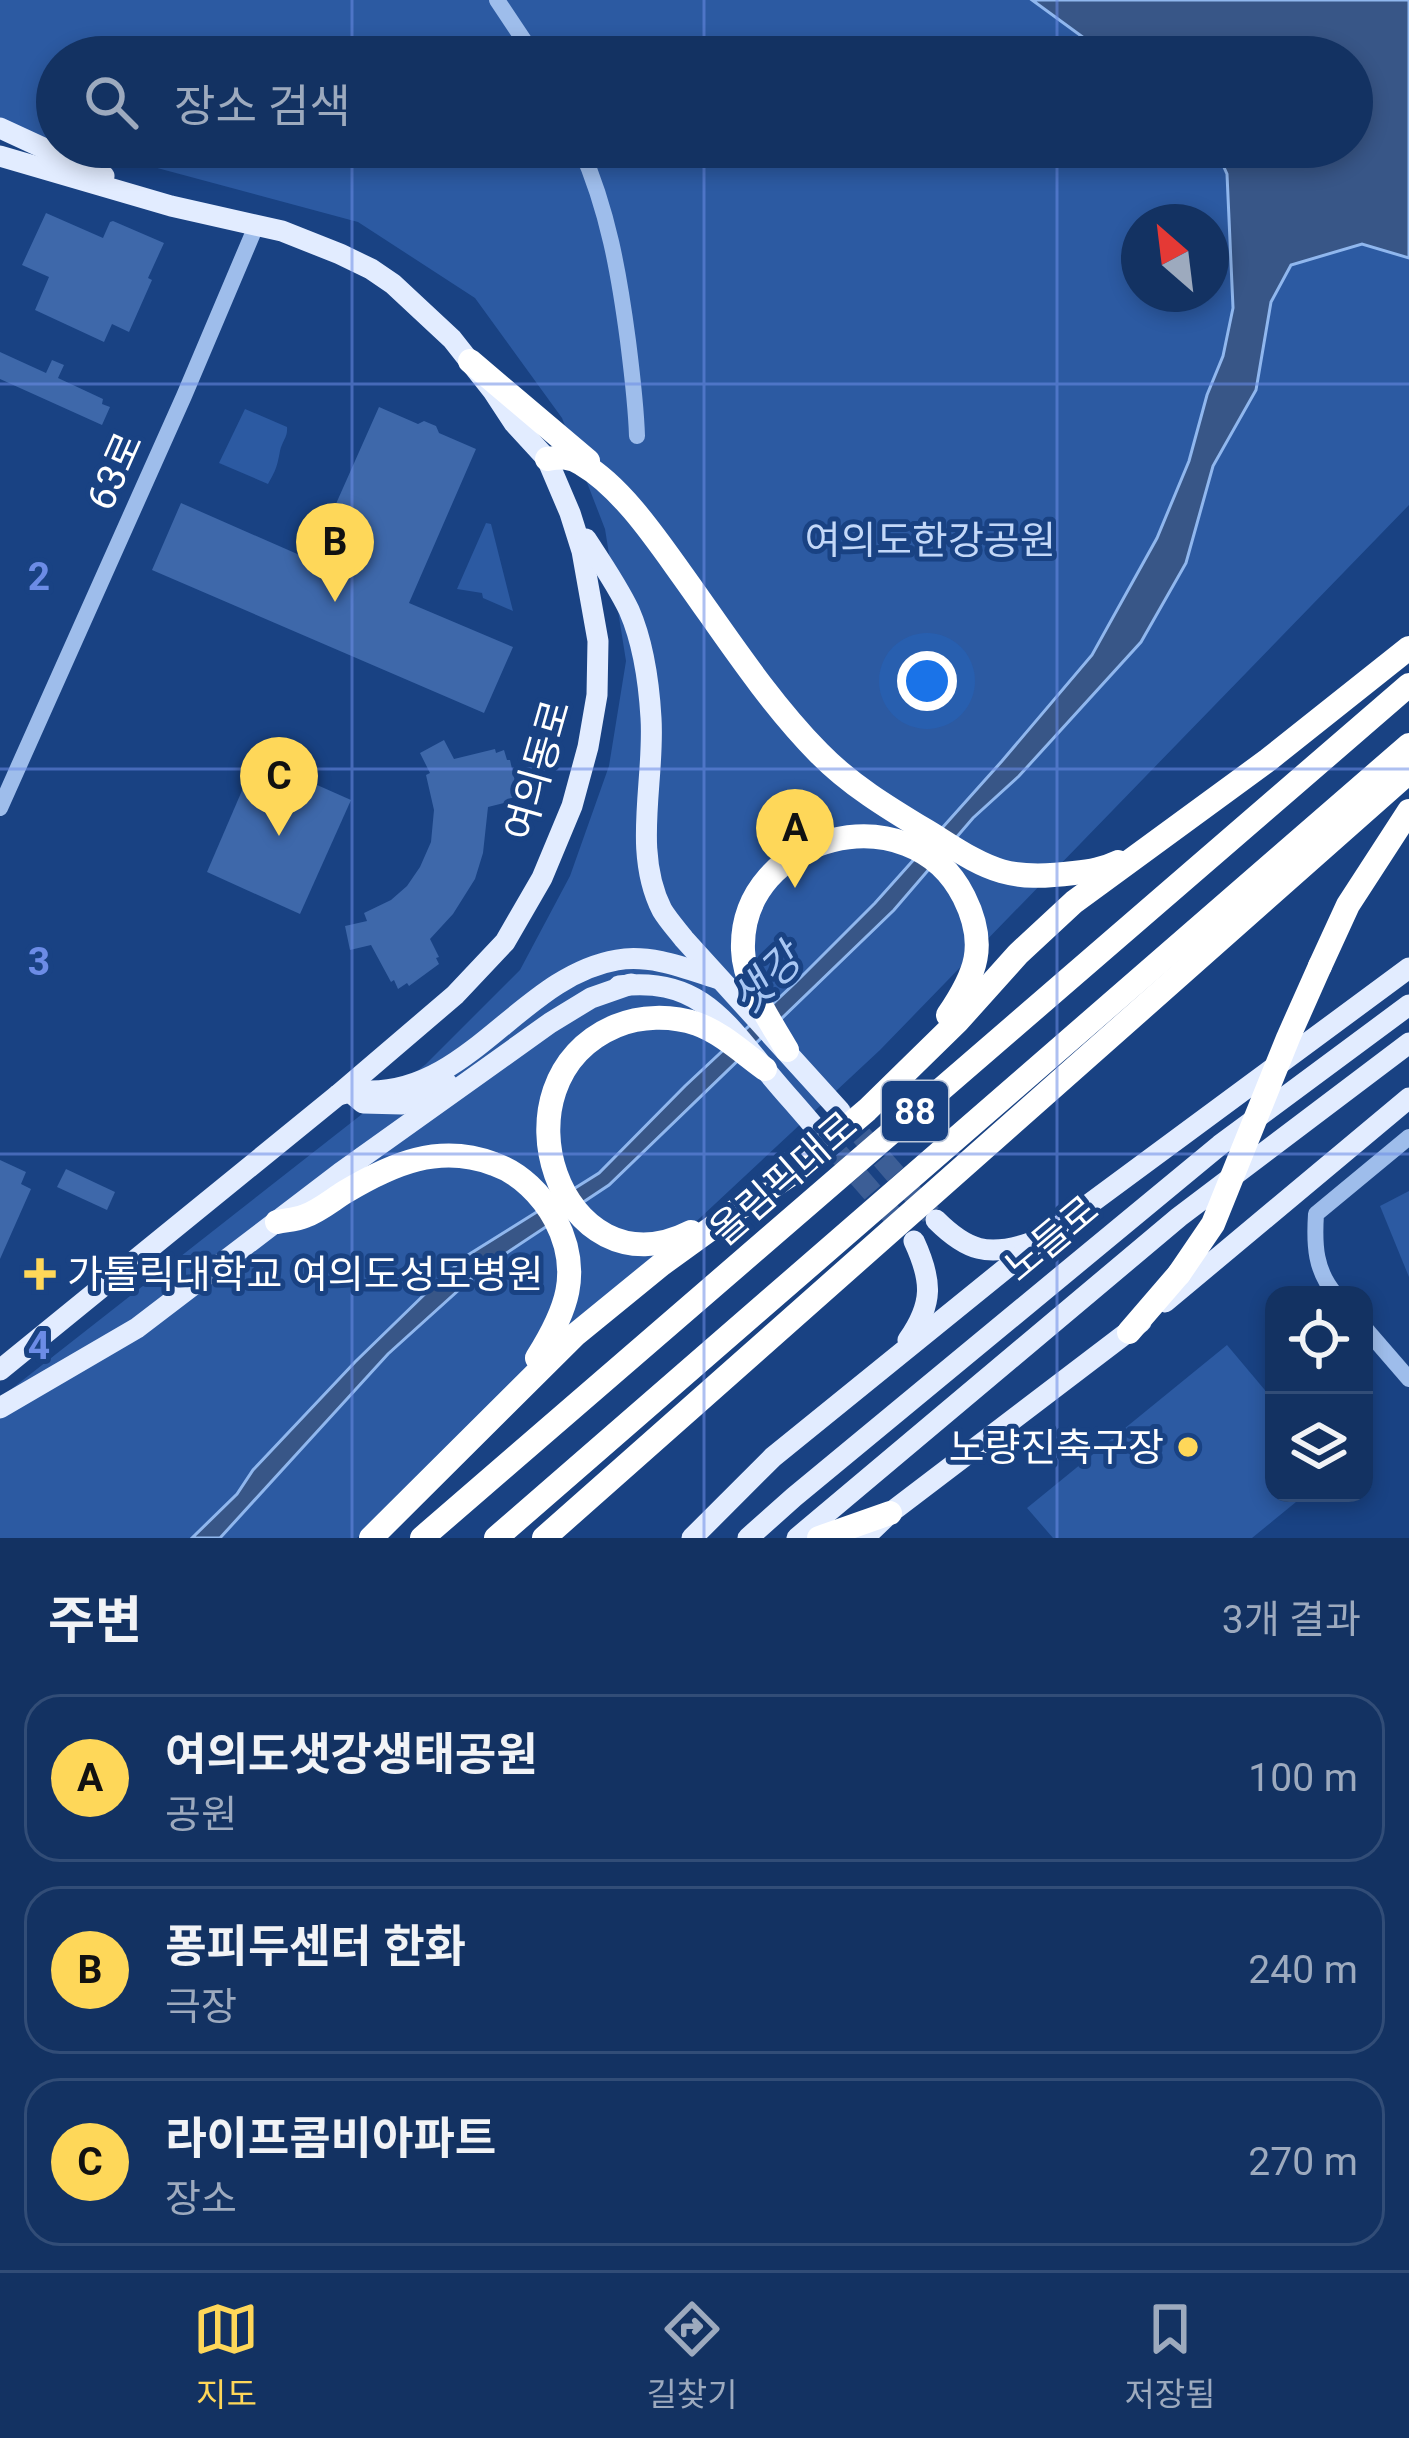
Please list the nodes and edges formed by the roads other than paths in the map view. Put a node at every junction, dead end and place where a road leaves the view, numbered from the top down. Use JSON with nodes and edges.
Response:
{"nodes":[{"id":1,"x":497,"y":0,"type":"edge"},
{"id":2,"x":521,"y":36,"type":"edge"},
{"id":3,"x":0,"y":128,"type":"edge"},
{"id":4,"x":36,"y":144,"type":"edge"},
{"id":5,"x":0,"y":156,"type":"edge"},
{"id":6,"x":36,"y":167,"type":"edge"},
{"id":7,"x":41,"y":168,"type":"edge"},
{"id":8,"x":88,"y":168,"type":"edge"},
{"id":9,"x":588,"y":168,"type":"edge"},
{"id":10,"x":171,"y":206,"type":"junction"},
{"id":11,"x":256,"y":226,"type":"junction"},
{"id":12,"x":470,"y":361,"type":"junction"},
{"id":13,"x":637,"y":436,"type":"dead end"},
{"id":14,"x":548,"y":459,"type":"junction"},
{"id":15,"x":570,"y":513,"type":"junction"},
{"id":16,"x":656,"y":539,"type":"junction"},
{"id":17,"x":1409,"y":648,"type":"edge"},
{"id":18,"x":1409,"y":685,"type":"edge"},
{"id":19,"x":1409,"y":745,"type":"edge"},
{"id":20,"x":1409,"y":772,"type":"edge"},
{"id":21,"x":0,"y":808,"type":"edge"},
{"id":22,"x":1409,"y":811,"type":"edge"},
{"id":23,"x":1157,"y":841,"type":"junction"},
{"id":24,"x":958,"y":865,"type":"junction"},
{"id":25,"x":1409,"y":968,"type":"edge"},
{"id":26,"x":733,"y":982,"type":"junction"},
{"id":27,"x":632,"y":984,"type":"junction"},
{"id":28,"x":1409,"y":1005,"type":"edge"},
{"id":29,"x":704,"y":1016,"type":"junction"},
{"id":30,"x":1409,"y":1043,"type":"edge"},
{"id":31,"x":787,"y":1050,"type":"joint"},
{"id":32,"x":765,"y":1070,"type":"joint"},
{"id":33,"x":909,"y":1072,"type":"junction"},
{"id":34,"x":338,"y":1095,"type":"junction"},
{"id":35,"x":1406,"y":1103,"type":"edge"},
{"id":36,"x":840,"y":1111,"type":"tunnel mouth"},
{"id":37,"x":818,"y":1130,"type":"tunnel mouth"},
{"id":38,"x":1409,"y":1136,"type":"edge"},
{"id":39,"x":738,"y":1209,"type":"junction"},
{"id":40,"x":935,"y":1220,"type":"tunnel mouth"},
{"id":41,"x":277,"y":1222,"type":"junction"},
{"id":42,"x":1042,"y":1239,"type":"junction"},
{"id":43,"x":914,"y":1240,"type":"dead end"},
{"id":44,"x":1328,"y":1286,"type":"edge"},
{"id":45,"x":1129,"y":1332,"type":"junction"},
{"id":46,"x":1373,"y":1337,"type":"edge"},
{"id":47,"x":897,"y":1355,"type":"junction"},
{"id":48,"x":0,"y":1370,"type":"edge"},
{"id":49,"x":1409,"y":1379,"type":"edge"},
{"id":50,"x":522,"y":1387,"type":"junction"},
{"id":51,"x":0,"y":1408,"type":"edge"},
{"id":52,"x":890,"y":1513,"type":"junction"},
{"id":53,"x":824,"y":1537,"type":"edge"},
{"id":54,"x":370,"y":1538,"type":"edge"},
{"id":55,"x":422,"y":1538,"type":"edge"},
{"id":56,"x":496,"y":1538,"type":"edge"},
{"id":57,"x":544,"y":1538,"type":"edge"},
{"id":58,"x":692,"y":1538,"type":"edge"},
{"id":59,"x":748,"y":1538,"type":"edge"},
{"id":60,"x":797,"y":1538,"type":"edge"},
{"id":61,"x":864,"y":1538,"type":"edge"}],
"edges":[{"from":1,"to":2,"type":"street"},
{"from":3,"to":4,"type":"main road"},
{"from":5,"to":6,"type":"main road","name":"여의동로"},
{"from":7,"to":10,"type":"main road","name":"여의동로"},
{"from":8,"to":10,"type":"main road"},
{"from":9,"to":13,"type":"street"},
{"from":10,"to":11,"type":"main road","name":"여의동로"},
{"from":11,"to":12,"type":"main road","name":"여의동로"},
{"from":11,"to":21,"type":"street","name":"63로"},
{"from":12,"to":14,"type":"main road","name":"여의동로"},
{"from":12,"to":16,"type":"highway"},
{"from":14,"to":15,"type":"main road","name":"여의동로"},
{"from":14,"to":16,"type":"highway"},
{"from":15,"to":26,"type":"main road"},
{"from":15,"to":34,"type":"main road","name":"여의동로"},
{"from":16,"to":24,"type":"highway"},
{"from":17,"to":23,"type":"highway"},
{"from":18,"to":55,"type":"highway","name":"올림픽대로","number":"88"},
{"from":19,"to":56,"type":"highway","number":"88"},
{"from":20,"to":57,"type":"highway"},
{"from":22,"to":45,"type":"highway","bridge":true},
{"from":23,"to":24,"type":"highway"},
{"from":23,"to":33,"type":"highway"},
{"from":24,"to":26,"type":"highway"},
{"from":24,"to":33,"type":"highway"},
{"from":25,"to":42,"type":"main road"},
{"from":26,"to":31,"type":"highway"},
{"from":26,"to":34,"type":"main road"},
{"from":27,"to":29,"type":"main road"},
{"from":27,"to":34,"type":"main road"},
{"from":27,"to":41,"type":"main road"},
{"from":28,"to":59,"type":"main road","name":"노들로"},
{"from":29,"to":32,"type":"highway"},
{"from":29,"to":39,"type":"highway"},
{"from":30,"to":60,"type":"main road","name":"노들로"},
{"from":31,"to":36,"type":"main road"},
{"from":32,"to":37,"type":"main road"},
{"from":33,"to":39,"type":"highway"},
{"from":34,"to":48,"type":"main road","name":"여의동로"},
{"from":35,"to":45,"type":"main road"},
{"from":38,"to":44,"type":"street"},
{"from":39,"to":50,"type":"highway"},
{"from":40,"to":42,"type":"main road"},
{"from":41,"to":50,"type":"highway"},
{"from":41,"to":51,"type":"main road"},
{"from":42,"to":47,"type":"main road"},
{"from":43,"to":47,"type":"main road"},
{"from":45,"to":52,"type":"main road"},
{"from":46,"to":49,"type":"street"},
{"from":47,"to":58,"type":"main road"},
{"from":50,"to":54,"type":"highway"},
{"from":52,"to":53,"type":"highway"},
{"from":52,"to":61,"type":"main road"}]}
